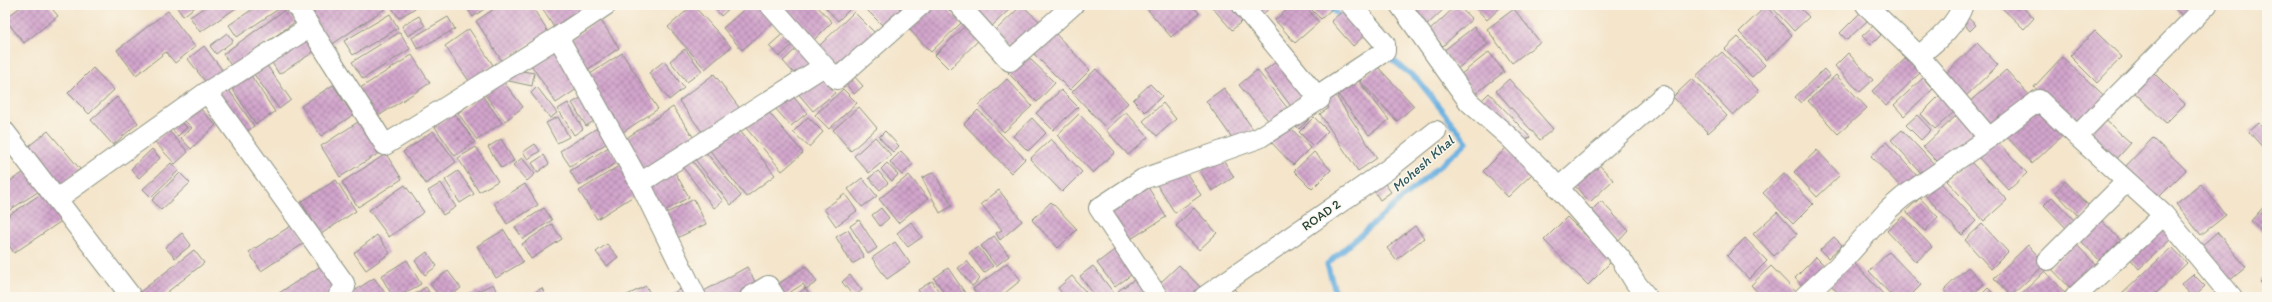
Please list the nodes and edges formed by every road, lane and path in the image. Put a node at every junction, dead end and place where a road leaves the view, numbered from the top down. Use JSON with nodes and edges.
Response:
{"nodes":[{"id":1,"x":296,"y":5,"type":"edge"},
{"id":2,"x":606,"y":5,"type":"edge"},
{"id":3,"x":770,"y":5,"type":"edge"},
{"id":4,"x":921,"y":5,"type":"edge"},
{"id":5,"x":959,"y":5,"type":"edge"},
{"id":6,"x":1073,"y":5,"type":"edge"},
{"id":7,"x":1242,"y":5,"type":"edge"},
{"id":8,"x":1351,"y":5,"type":"edge"},
{"id":9,"x":1400,"y":5,"type":"edge"},
{"id":10,"x":1866,"y":5,"type":"edge"},
{"id":11,"x":1963,"y":5,"type":"edge"},
{"id":12,"x":2207,"y":5,"type":"edge"},
{"id":13,"x":310,"y":27,"type":"junction"},
{"id":14,"x":558,"y":37,"type":"junction"},
{"id":15,"x":1919,"y":56,"type":"junction"},
{"id":16,"x":824,"y":66,"type":"junction"},
{"id":17,"x":208,"y":92,"type":"junction"},
{"id":18,"x":1318,"y":96,"type":"junction"},
{"id":19,"x":1663,"y":96,"type":"dead end"},
{"id":20,"x":1436,"y":131,"type":"dead end"},
{"id":21,"x":5,"y":132,"type":"edge"},
{"id":22,"x":2077,"y":136,"type":"junction"},
{"id":23,"x":1989,"y":138,"type":"junction"},
{"id":24,"x":2126,"y":182,"type":"junction"},
{"id":25,"x":640,"y":183,"type":"junction"},
{"id":26,"x":1558,"y":188,"type":"junction"},
{"id":27,"x":57,"y":199,"type":"junction"},
{"id":28,"x":2164,"y":215,"type":"junction"},
{"id":29,"x":2048,"y":260,"type":"dead end"},
{"id":30,"x":130,"y":295,"type":"dead end"},
{"id":31,"x":338,"y":297,"type":"edge"},
{"id":32,"x":696,"y":297,"type":"edge"},
{"id":33,"x":750,"y":297,"type":"edge"},
{"id":34,"x":775,"y":297,"type":"edge"},
{"id":35,"x":1158,"y":297,"type":"edge"},
{"id":36,"x":1204,"y":297,"type":"edge"},
{"id":37,"x":1647,"y":297,"type":"edge"},
{"id":38,"x":1804,"y":297,"type":"edge"},
{"id":39,"x":2075,"y":297,"type":"edge"},
{"id":40,"x":2232,"y":297,"type":"edge"}],
"edges":[{"from":1,"to":13,"type":"street"},
{"from":2,"to":14,"type":"street"},
{"from":3,"to":16,"type":"street"},
{"from":4,"to":16,"type":"street"},
{"from":5,"to":6,"type":"street"},
{"from":7,"to":18,"type":"street"},
{"from":8,"to":18,"type":"street"},
{"from":9,"to":26,"type":"street"},
{"from":10,"to":15,"type":"street"},
{"from":11,"to":15,"type":"street"},
{"from":12,"to":22,"type":"street"},
{"from":13,"to":14,"type":"street"},
{"from":13,"to":17,"type":"street"},
{"from":14,"to":25,"type":"street"},
{"from":15,"to":23,"type":"street"},
{"from":16,"to":25,"type":"street"},
{"from":17,"to":27,"type":"street"},
{"from":17,"to":31,"type":"street"},
{"from":18,"to":35,"type":"street"},
{"from":19,"to":26,"type":"street"},
{"from":20,"to":36,"type":"street","name":"ROAD 2"},
{"from":21,"to":27,"type":"street"},
{"from":22,"to":23,"type":"street"},
{"from":22,"to":24,"type":"street"},
{"from":23,"to":38,"type":"street"},
{"from":24,"to":28,"type":"street"},
{"from":24,"to":29,"type":"street"},
{"from":25,"to":32,"type":"street"},
{"from":26,"to":37,"type":"street"},
{"from":27,"to":30,"type":"street"},
{"from":28,"to":39,"type":"street"},
{"from":28,"to":40,"type":"street"},
{"from":33,"to":34,"type":"street"}]}
